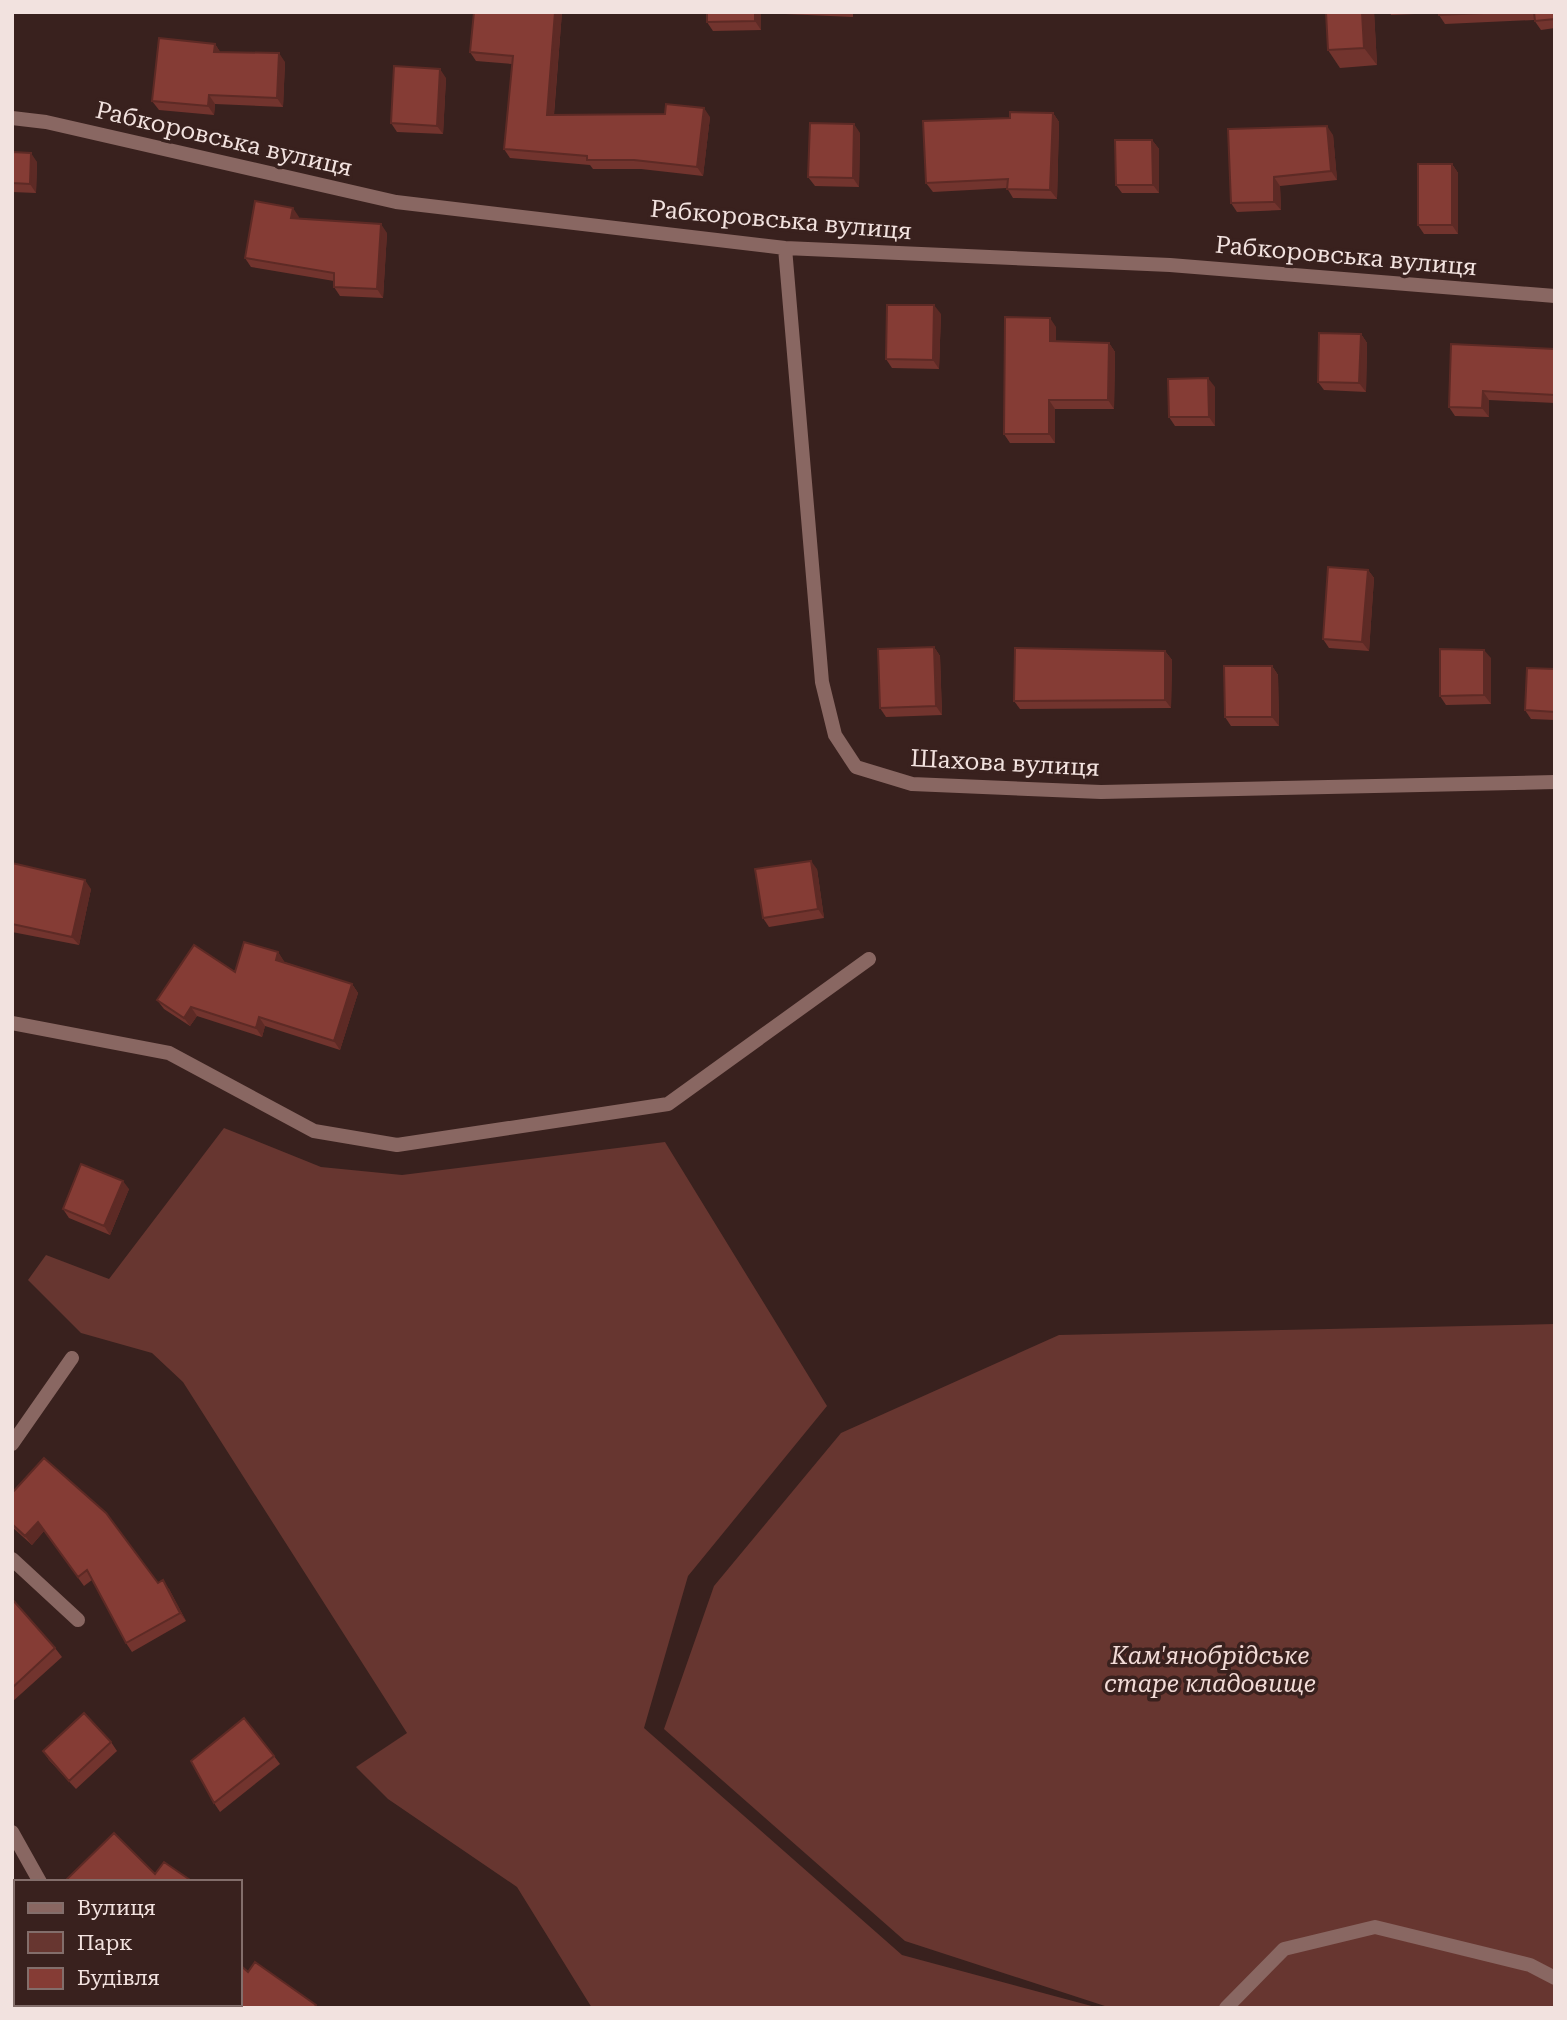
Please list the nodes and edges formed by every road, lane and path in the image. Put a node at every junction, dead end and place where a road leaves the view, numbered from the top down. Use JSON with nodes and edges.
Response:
{"nodes":[{"id":1,"x":12,"y":118,"type":"edge"},
{"id":2,"x":785,"y":248,"type":"junction"},
{"id":3,"x":1555,"y":296,"type":"edge"},
{"id":4,"x":1555,"y":782,"type":"edge"},
{"id":5,"x":869,"y":959,"type":"dead end"},
{"id":6,"x":12,"y":1023,"type":"edge"},
{"id":7,"x":72,"y":1359,"type":"dead end"},
{"id":8,"x":12,"y":1444,"type":"edge"},
{"id":9,"x":12,"y":1559,"type":"edge"},
{"id":10,"x":78,"y":1620,"type":"dead end"},
{"id":11,"x":12,"y":1832,"type":"edge"},
{"id":12,"x":39,"y":1880,"type":"edge"},
{"id":13,"x":1555,"y":1978,"type":"edge"},
{"id":14,"x":1226,"y":2008,"type":"edge"}],
"edges":[{"from":1,"to":2,"type":"street","name":"Рабкоровська вулиця"},
{"from":2,"to":3,"type":"street","name":"Рабкоровська вулиця"},
{"from":2,"to":4,"type":"street","name":"Шахова вулиця"},
{"from":5,"to":6,"type":"street"},
{"from":7,"to":8,"type":"street"},
{"from":9,"to":10,"type":"street"},
{"from":11,"to":12,"type":"street"},
{"from":13,"to":14,"type":"street"}]}
